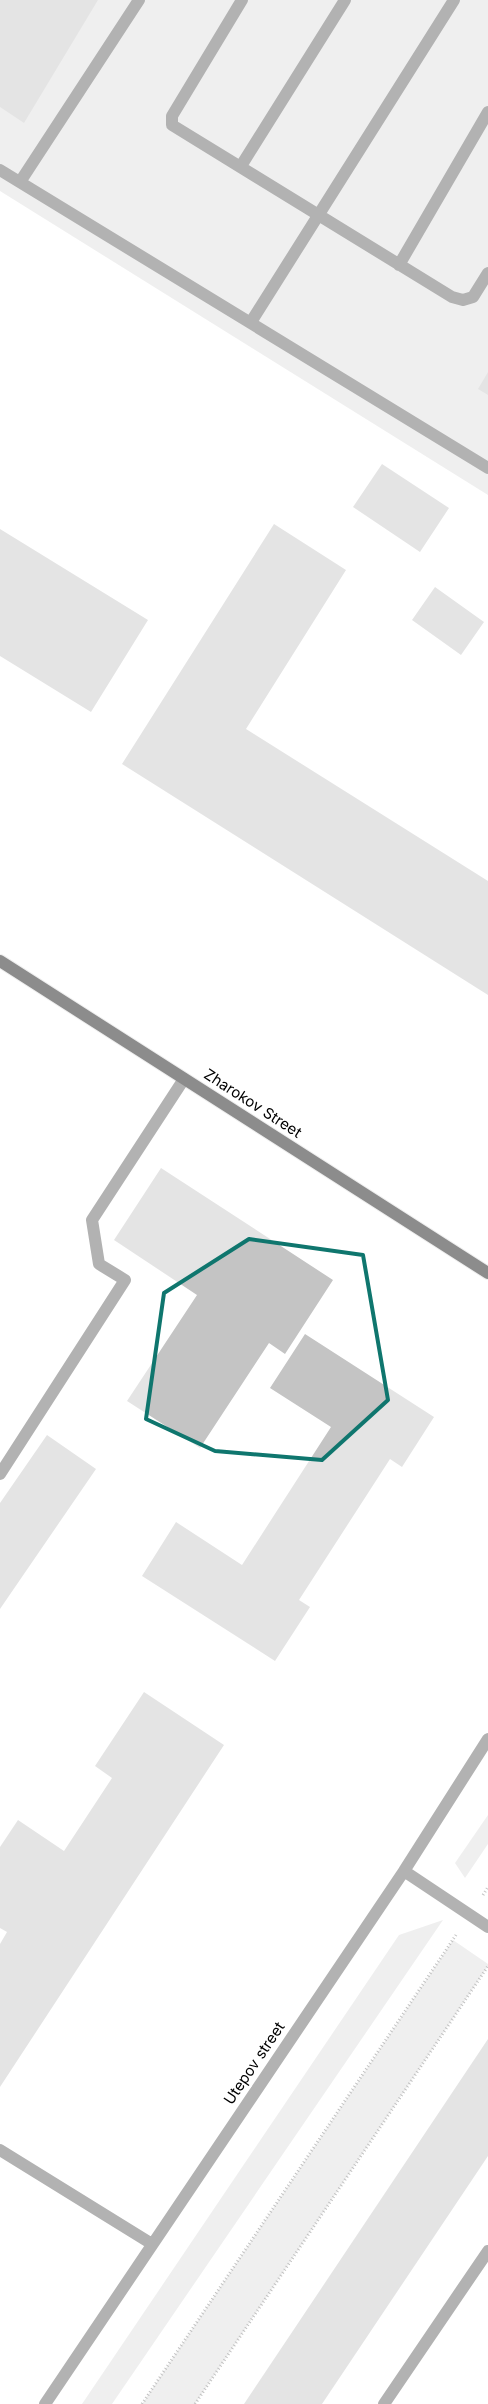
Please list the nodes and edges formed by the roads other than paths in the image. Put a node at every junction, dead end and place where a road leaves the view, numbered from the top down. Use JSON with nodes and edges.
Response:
{"nodes":[{"id":1,"x":139,"y":0,"type":"edge"},
{"id":2,"x":242,"y":0,"type":"edge"},
{"id":3,"x":346,"y":0,"type":"edge"},
{"id":4,"x":454,"y":0,"type":"edge"},
{"id":5,"x":488,"y":112,"type":"edge"},
{"id":6,"x":240,"y":166,"type":"junction"},
{"id":7,"x":0,"y":170,"type":"edge"},
{"id":8,"x":20,"y":182,"type":"junction"},
{"id":9,"x":319,"y":214,"type":"junction"},
{"id":10,"x":399,"y":265,"type":"junction"},
{"id":11,"x":488,"y":273,"type":"edge"},
{"id":12,"x":251,"y":322,"type":"junction"},
{"id":13,"x":488,"y":468,"type":"edge"},
{"id":14,"x":0,"y":961,"type":"edge"},
{"id":15,"x":184,"y":1079,"type":"junction"},
{"id":16,"x":488,"y":1273,"type":"edge"},
{"id":17,"x":0,"y":1474,"type":"edge"},
{"id":18,"x":488,"y":1739,"type":"edge"},
{"id":19,"x":404,"y":1872,"type":"junction"},
{"id":20,"x":488,"y":1927,"type":"edge"},
{"id":21,"x":0,"y":2150,"type":"edge"},
{"id":22,"x":152,"y":2244,"type":"junction"},
{"id":23,"x":488,"y":2251,"type":"edge"},
{"id":24,"x":45,"y":2404,"type":"edge"},
{"id":25,"x":384,"y":2404,"type":"edge"}],
"edges":[{"from":1,"to":8,"type":"street"},
{"from":2,"to":6,"type":"street"},
{"from":3,"to":6,"type":"street"},
{"from":4,"to":9,"type":"street"},
{"from":5,"to":10,"type":"street"},
{"from":6,"to":9,"type":"street"},
{"from":7,"to":8,"type":"street"},
{"from":8,"to":12,"type":"street"},
{"from":9,"to":10,"type":"street"},
{"from":9,"to":12,"type":"street"},
{"from":10,"to":11,"type":"street"},
{"from":12,"to":13,"type":"street"},
{"from":14,"to":15,"type":"main road","name":"Zharokov Street"},
{"from":15,"to":16,"type":"main road","name":"Zharokov Street"},
{"from":15,"to":17,"type":"street"},
{"from":18,"to":19,"type":"street","name":"Utepov street"},
{"from":19,"to":20,"type":"street"},
{"from":19,"to":22,"type":"street","name":"Utepov street"},
{"from":21,"to":22,"type":"street"},
{"from":22,"to":24,"type":"street","name":"Utepov street"},
{"from":23,"to":25,"type":"street"}]}
